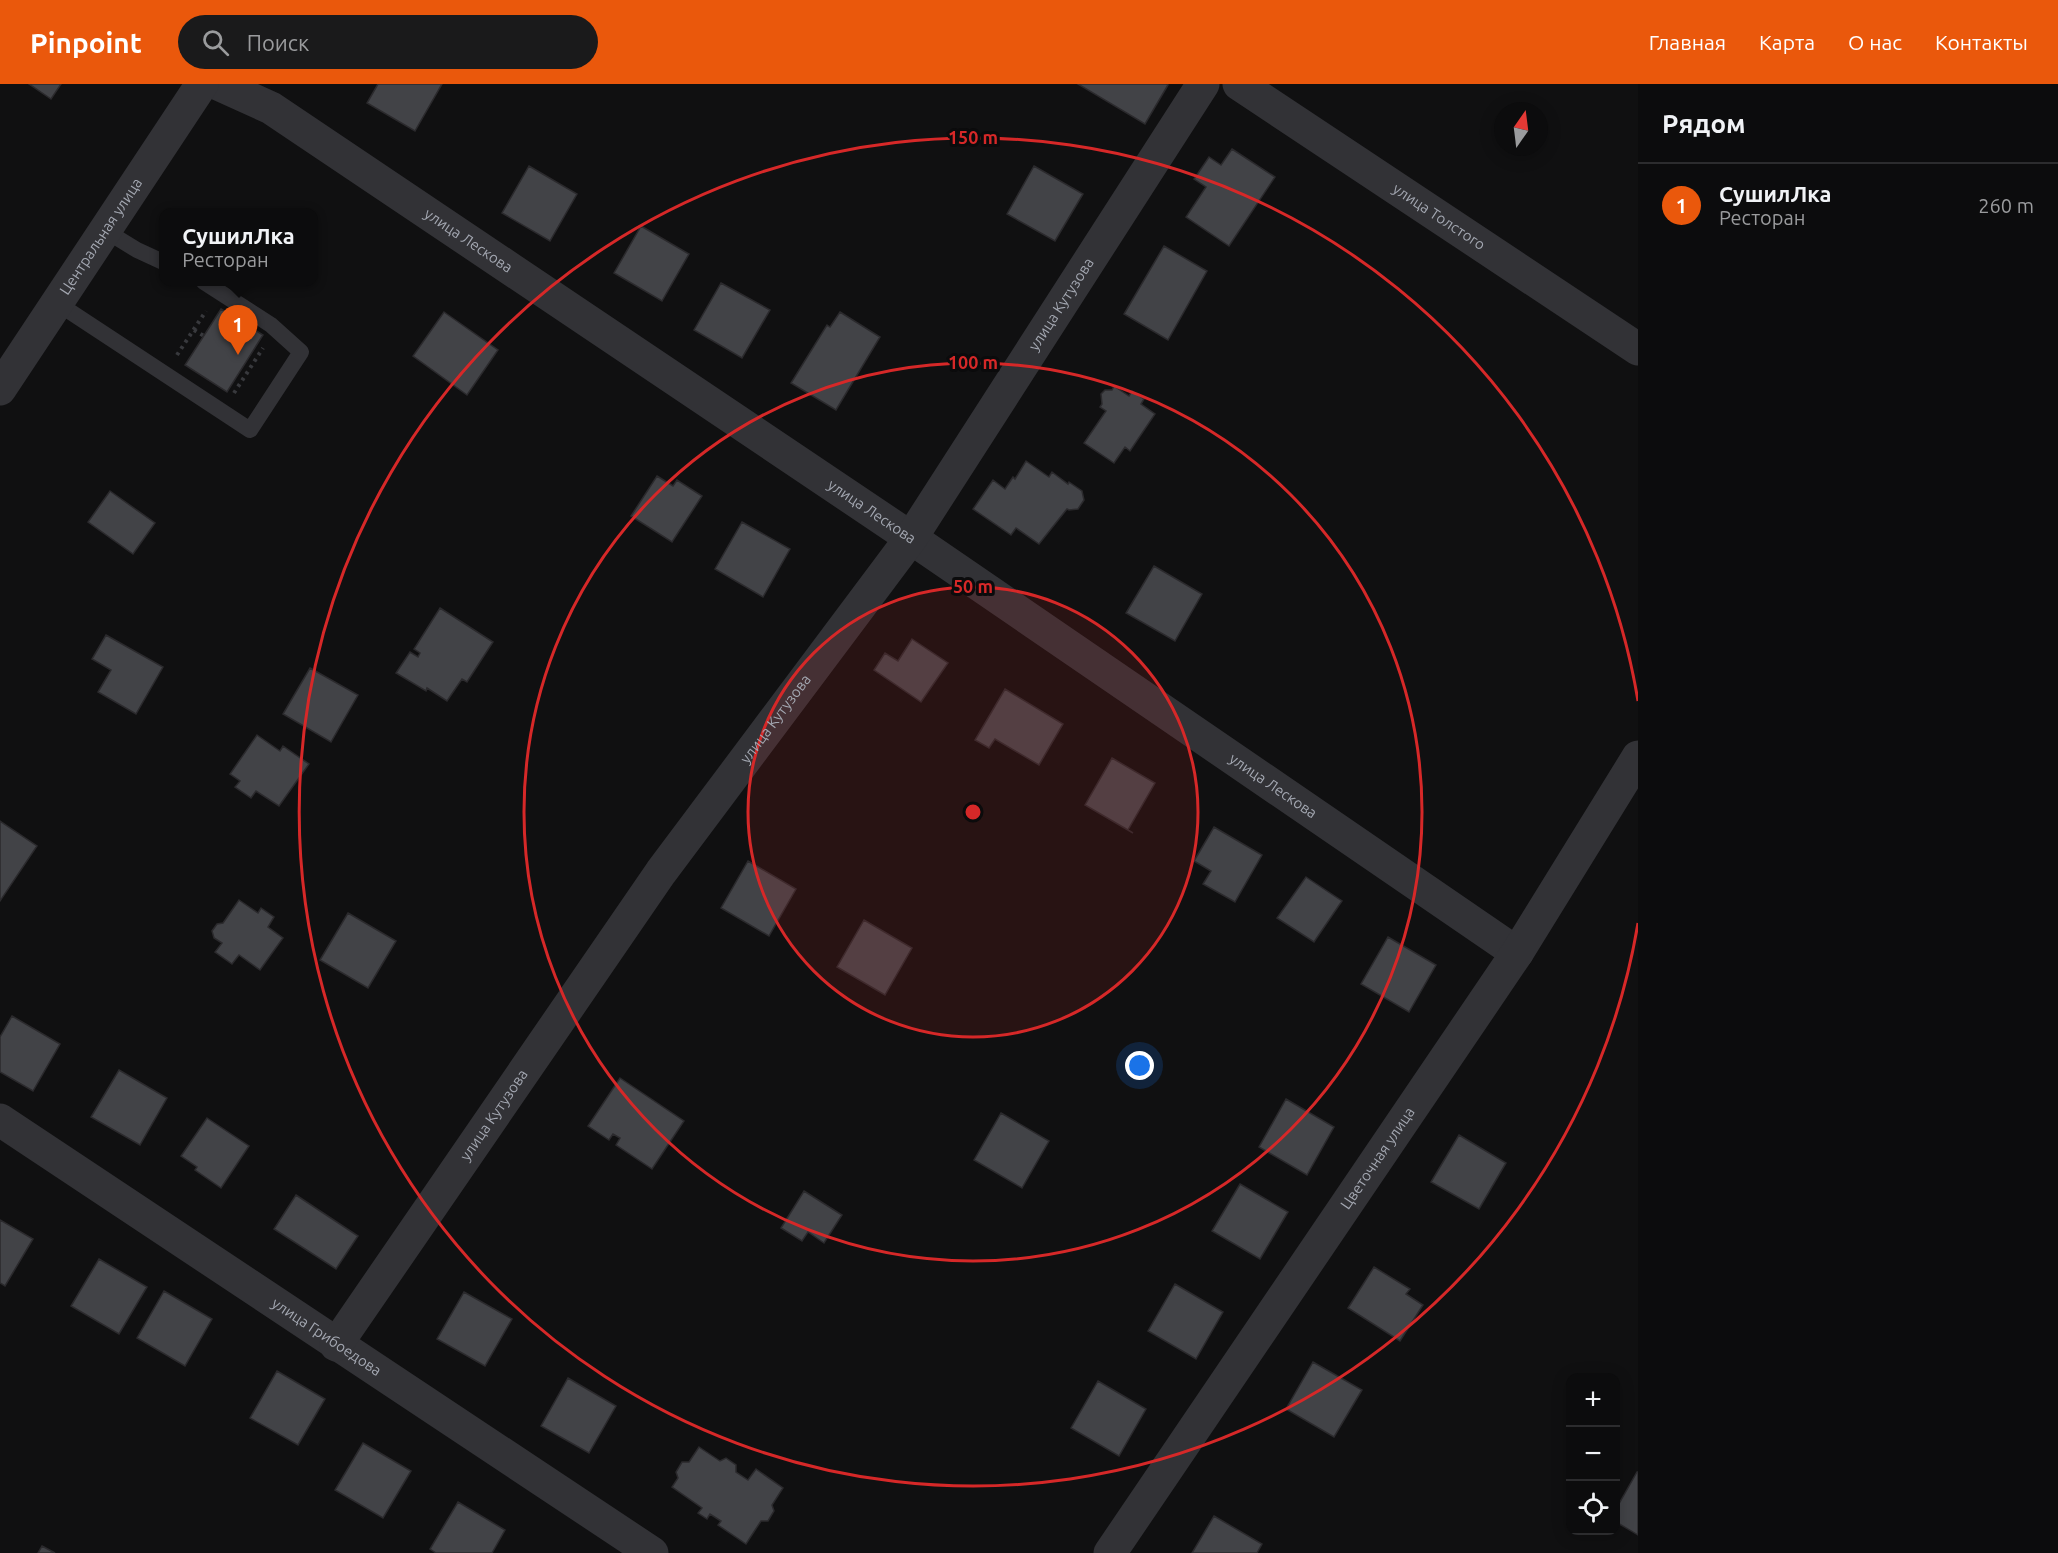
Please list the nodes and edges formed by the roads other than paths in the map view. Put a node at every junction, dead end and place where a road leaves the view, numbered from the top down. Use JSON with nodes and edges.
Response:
{"nodes":[{"id":1,"x":202,"y":84,"type":"edge"},
{"id":2,"x":218,"y":84,"type":"edge"},
{"id":3,"x":1203,"y":84,"type":"edge"},
{"id":4,"x":1239,"y":84,"type":"edge"},
{"id":5,"x":106,"y":231,"type":"junction"},
{"id":6,"x":159,"y":260,"type":"edge"},
{"id":7,"x":210,"y":286,"type":"edge"},
{"id":8,"x":57,"y":303,"type":"junction"},
{"id":9,"x":1638,"y":349,"type":"edge"},
{"id":10,"x":0,"y":389,"type":"edge"},
{"id":11,"x":911,"y":538,"type":"junction"},
{"id":12,"x":1638,"y":757,"type":"edge"},
{"id":13,"x":1517,"y":953,"type":"junction"},
{"id":14,"x":0,"y":1120,"type":"edge"},
{"id":15,"x":336,"y":1345,"type":"junction"},
{"id":16,"x":652,"y":1553,"type":"edge"},
{"id":17,"x":1110,"y":1553,"type":"edge"}],
"edges":[{"from":1,"to":5,"type":"street","name":"Центральная улица"},
{"from":2,"to":11,"type":"street","name":"улица Лескова"},
{"from":3,"to":11,"type":"street","name":"улица Кутузова"},
{"from":4,"to":9,"type":"street","name":"улица Толстого"},
{"from":5,"to":6,"type":"lane"},
{"from":5,"to":8,"type":"street","name":"Центральная улица"},
{"from":7,"to":8,"type":"lane"},
{"from":8,"to":10,"type":"street","name":"Центральная улица"},
{"from":11,"to":13,"type":"street","name":"улица Лескова"},
{"from":11,"to":15,"type":"street","name":"улица Кутузова"},
{"from":12,"to":13,"type":"street","name":"Цветочная улица"},
{"from":13,"to":17,"type":"street","name":"Цветочная улица"},
{"from":14,"to":15,"type":"street","name":"улица Грибоедова"},
{"from":15,"to":16,"type":"street","name":"улица Грибоедова"}]}
